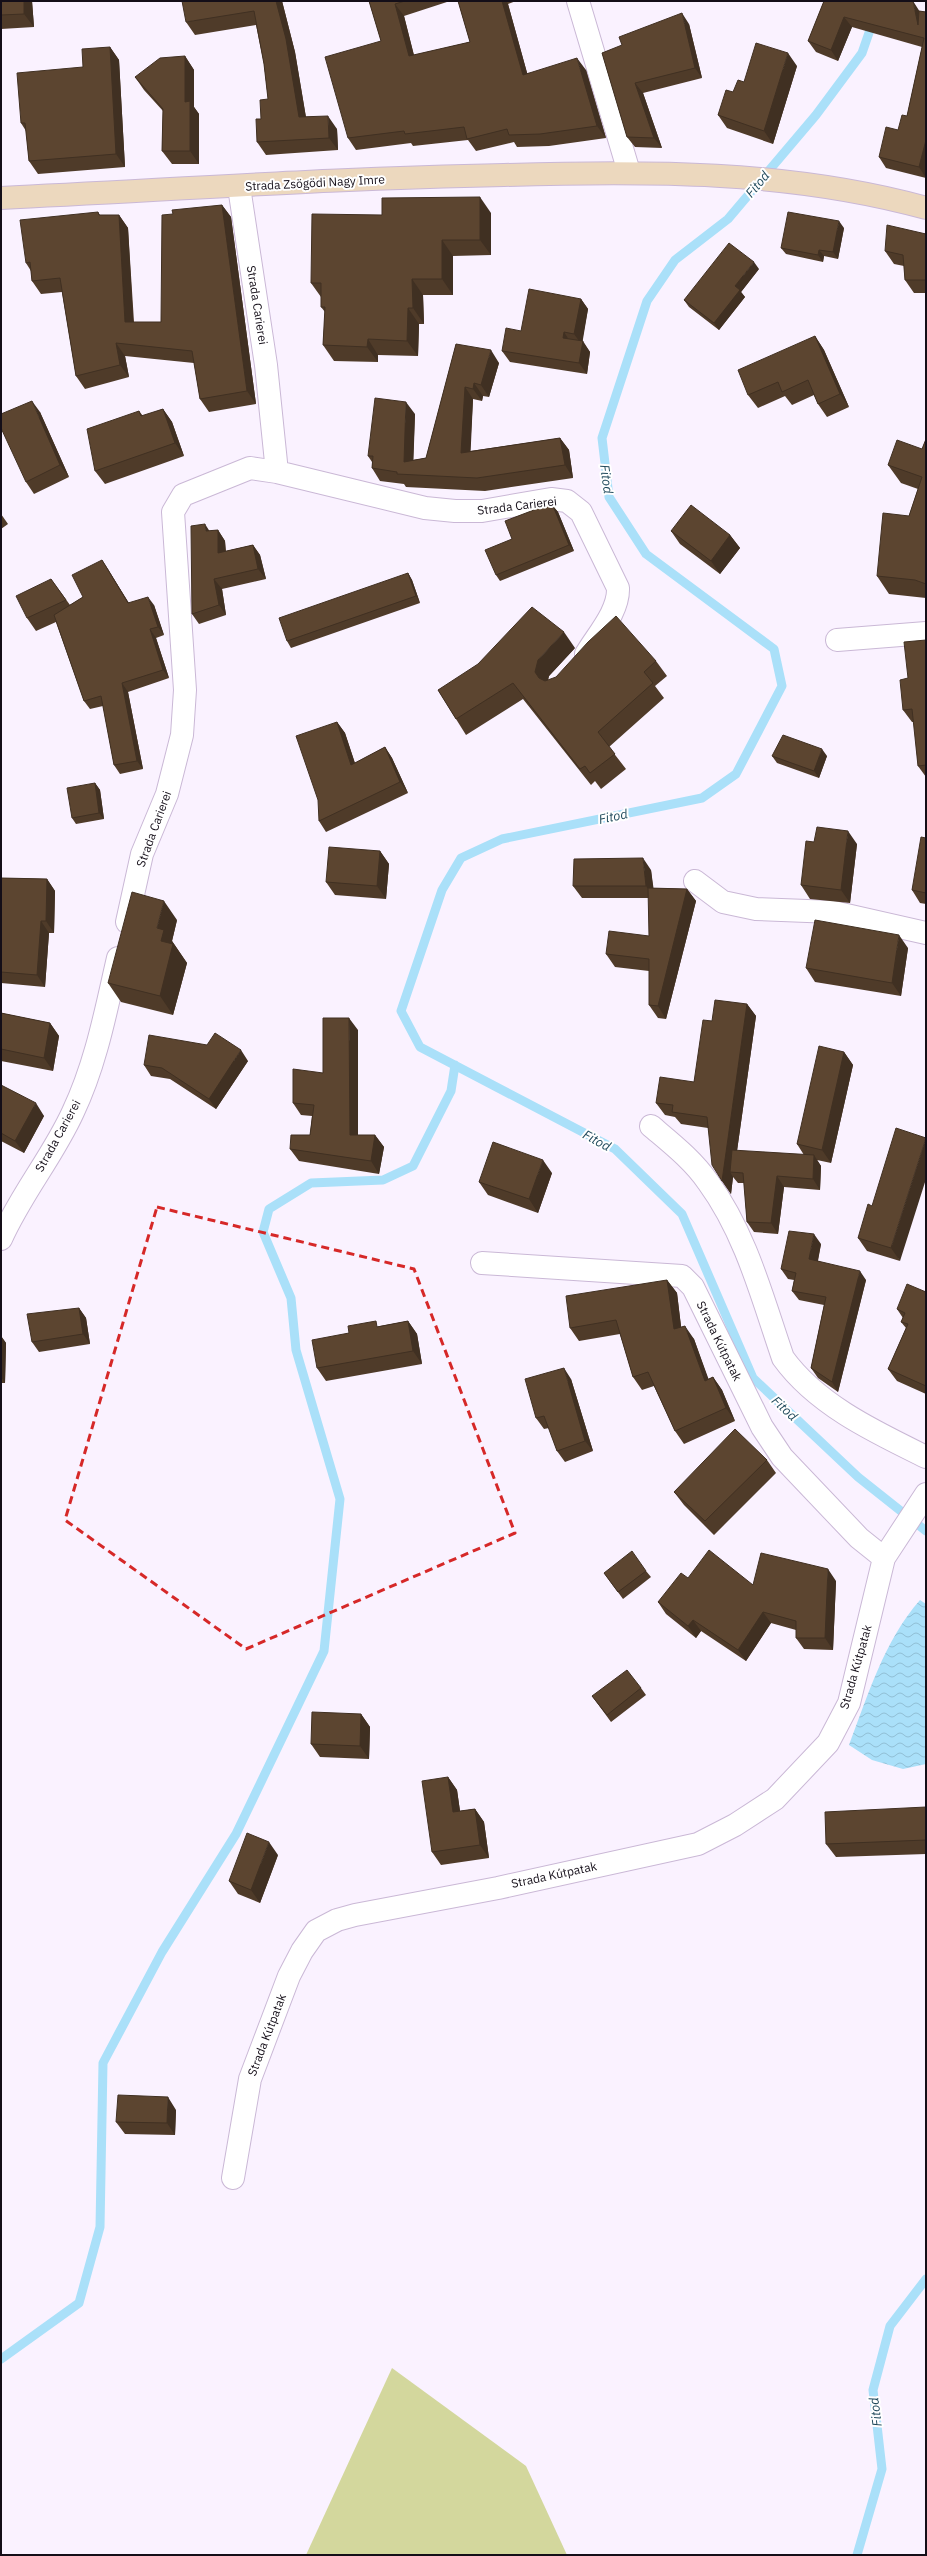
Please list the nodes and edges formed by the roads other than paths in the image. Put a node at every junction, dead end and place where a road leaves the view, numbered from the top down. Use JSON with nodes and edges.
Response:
{"nodes":[{"id":1,"x":578,"y":1,"type":"edge"},
{"id":2,"x":629,"y":172,"type":"junction"},
{"id":3,"x":239,"y":187,"type":"junction"},
{"id":4,"x":1,"y":198,"type":"edge"},
{"id":5,"x":926,"y":208,"type":"edge"},
{"id":6,"x":277,"y":472,"type":"junction"},
{"id":7,"x":926,"y":633,"type":"edge"},
{"id":8,"x":837,"y":640,"type":"dead end"},
{"id":9,"x":572,"y":669,"type":"edge"},
{"id":10,"x":695,"y":881,"type":"dead end"},
{"id":11,"x":926,"y":933,"type":"edge"},
{"id":12,"x":651,"y":1126,"type":"dead end"},
{"id":13,"x":1,"y":1239,"type":"edge"},
{"id":14,"x":482,"y":1263,"type":"dead end"},
{"id":15,"x":926,"y":1457,"type":"edge"},
{"id":16,"x":926,"y":1494,"type":"edge"},
{"id":17,"x":888,"y":1551,"type":"junction"},
{"id":18,"x":233,"y":2178,"type":"dead end"}],
"edges":[{"from":1,"to":2,"type":"street"},
{"from":2,"to":3,"type":"main road","name":"Strada Zsögödi Nagy Imre"},
{"from":2,"to":5,"type":"main road","name":"Strada Zsögödi Nagy Imre"},
{"from":3,"to":4,"type":"main road","name":"Strada Zsögödi Nagy Imre"},
{"from":3,"to":6,"type":"street","name":"Strada Carierei"},
{"from":6,"to":9,"type":"street","name":"Strada Carierei"},
{"from":6,"to":13,"type":"street","name":"Strada Carierei"},
{"from":7,"to":8,"type":"street"},
{"from":10,"to":11,"type":"street"},
{"from":12,"to":15,"type":"street"},
{"from":14,"to":17,"type":"street","name":"Strada Kútpatak"},
{"from":16,"to":17,"type":"street","name":"Strada Kútpatak"},
{"from":17,"to":18,"type":"street","name":"Strada Kútpatak"}]}
